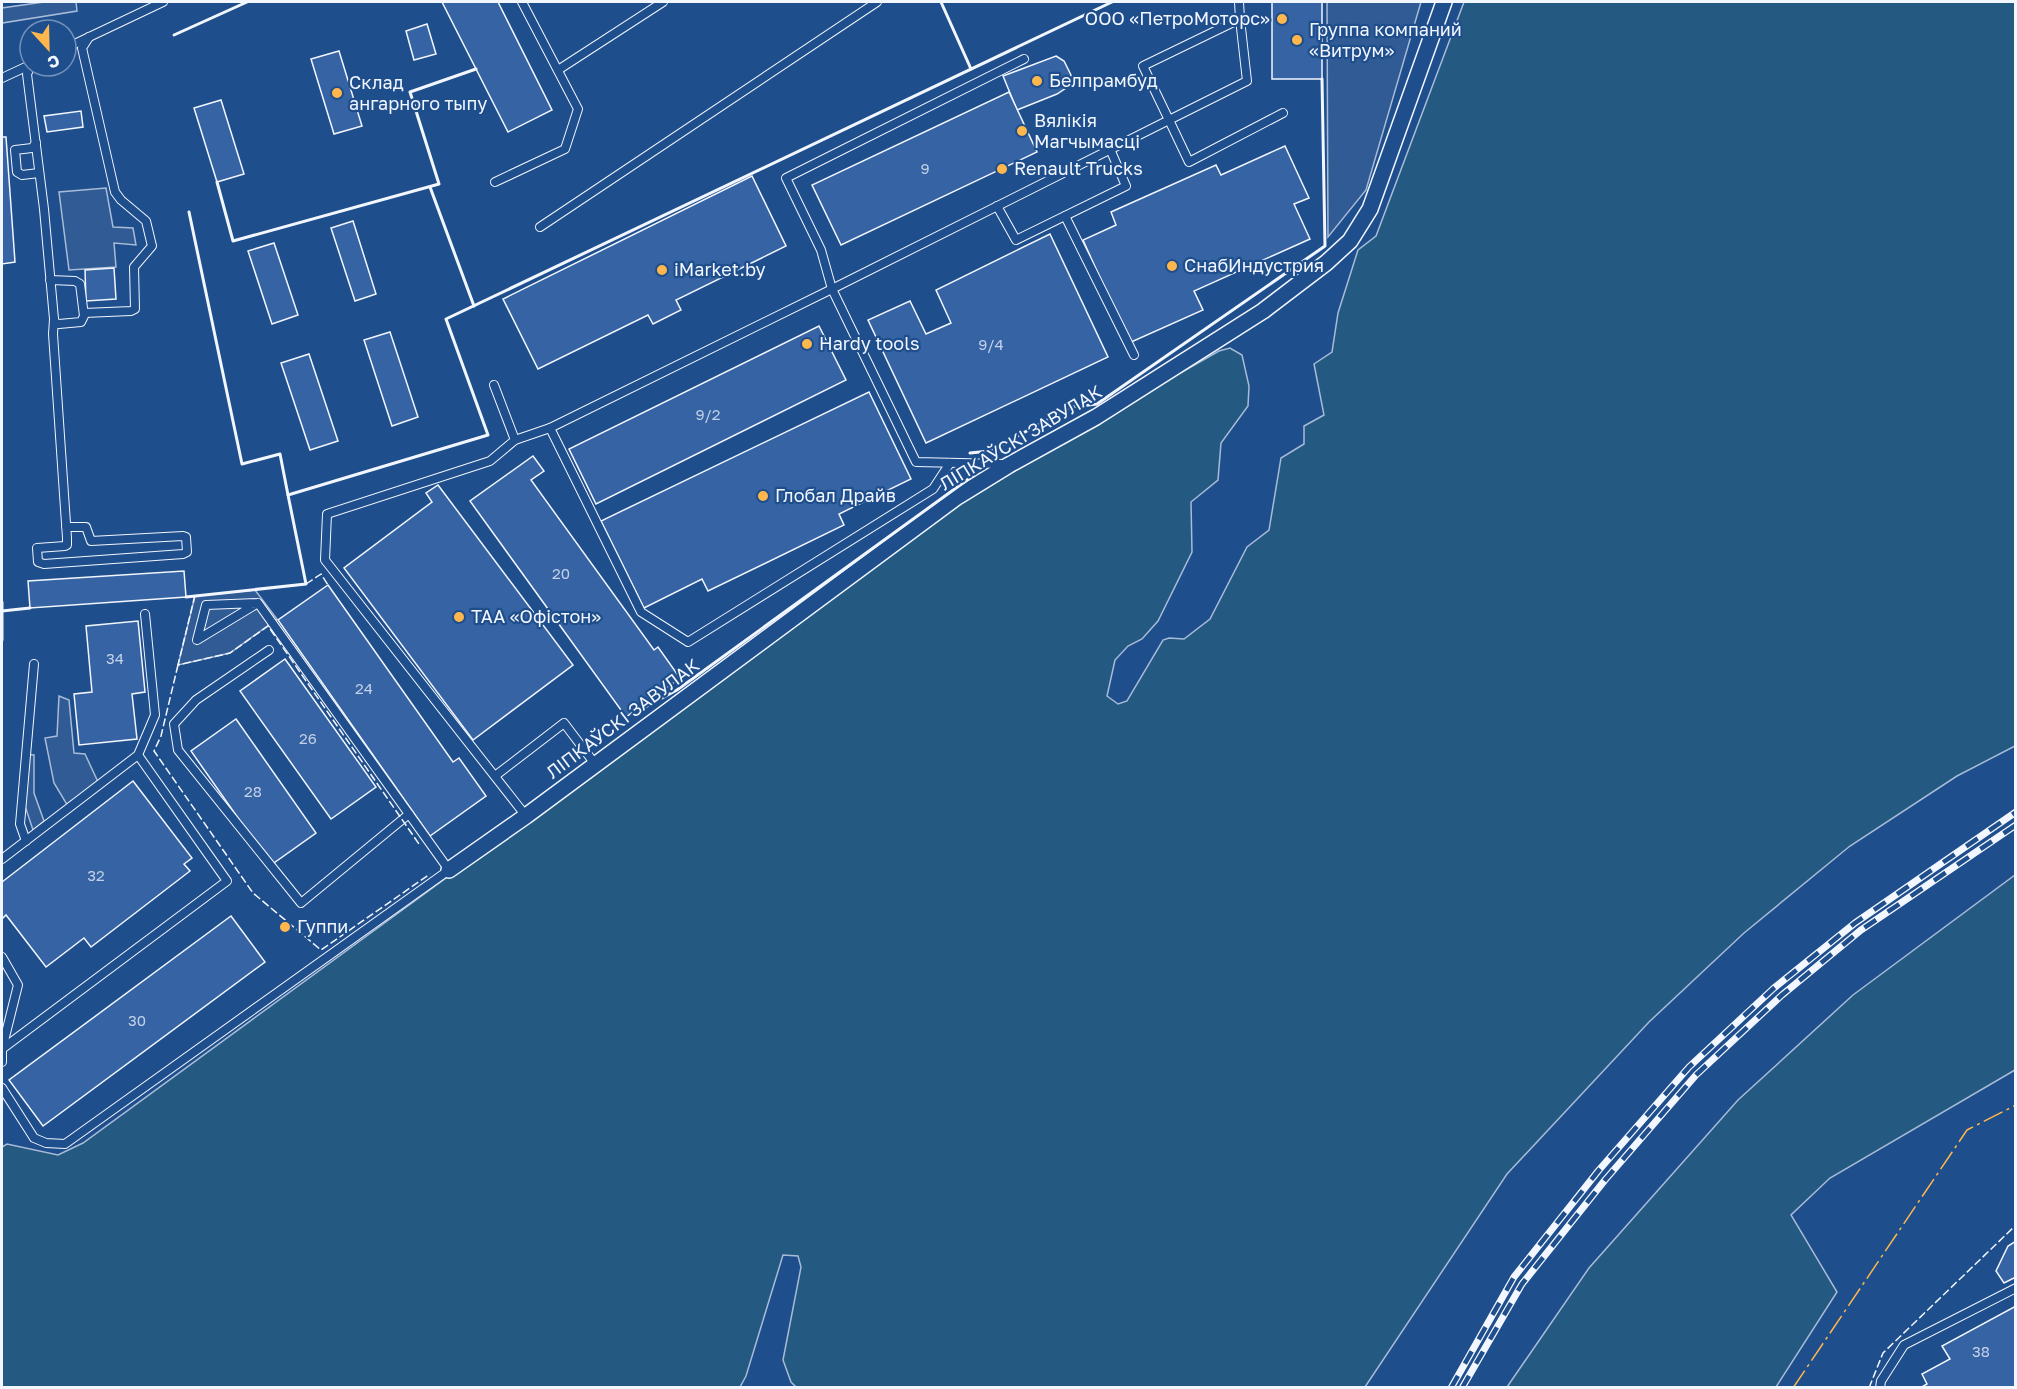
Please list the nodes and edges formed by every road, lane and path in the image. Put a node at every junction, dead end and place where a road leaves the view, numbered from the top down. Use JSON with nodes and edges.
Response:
{"nodes":[{"id":1,"x":163,"y":2,"type":"edge"},
{"id":2,"x":522,"y":2,"type":"edge"},
{"id":3,"x":663,"y":2,"type":"edge"},
{"id":4,"x":877,"y":2,"type":"edge"},
{"id":5,"x":1239,"y":2,"type":"edge"},
{"id":6,"x":1444,"y":2,"type":"edge"},
{"id":7,"x":152,"y":4,"type":"edge"},
{"id":8,"x":1240,"y":19,"type":"junction"},
{"id":9,"x":89,"y":37,"type":"junction"},
{"id":10,"x":78,"y":42,"type":"edge"},
{"id":11,"x":1024,"y":59,"type":"dead end"},
{"id":12,"x":558,"y":70,"type":"junction"},
{"id":13,"x":18,"y":71,"type":"edge"},
{"id":14,"x":2,"y":78,"type":"edge"},
{"id":15,"x":28,"y":78,"type":"edge"},
{"id":16,"x":1283,"y":113,"type":"dead end"},
{"id":17,"x":1168,"y":120,"type":"junction"},
{"id":18,"x":36,"y":143,"type":"junction"},
{"id":19,"x":1110,"y":149,"type":"junction"},
{"id":20,"x":39,"y":173,"type":"junction"},
{"id":21,"x":495,"y":182,"type":"dead end"},
{"id":22,"x":997,"y":206,"type":"junction"},
{"id":23,"x":1065,"y":216,"type":"junction"},
{"id":24,"x":540,"y":227,"type":"dead end"},
{"id":25,"x":50,"y":280,"type":"junction"},
{"id":26,"x":832,"y":289,"type":"junction"},
{"id":27,"x":84,"y":313,"type":"junction"},
{"id":28,"x":54,"y":320,"type":"junction"},
{"id":29,"x":1134,"y":355,"type":"dead end"},
{"id":30,"x":494,"y":385,"type":"dead end"},
{"id":31,"x":550,"y":428,"type":"junction"},
{"id":32,"x":515,"y":440,"type":"junction"},
{"id":33,"x":950,"y":463,"type":"junction"},
{"id":34,"x":1009,"y":465,"type":"junction"},
{"id":35,"x":66,"y":527,"type":"junction"},
{"id":36,"x":258,"y":603,"type":"junction"},
{"id":37,"x":145,"y":614,"type":"dead end"},
{"id":38,"x":269,"y":650,"type":"dead end"},
{"id":39,"x":33,"y":664,"type":"dead end"},
{"id":40,"x":138,"y":755,"type":"junction"},
{"id":41,"x":595,"y":764,"type":"junction"},
{"id":42,"x":495,"y":776,"type":"junction"},
{"id":43,"x":409,"y":814,"type":"junction"},
{"id":44,"x":526,"y":816,"type":"junction"},
{"id":45,"x":26,"y":841,"type":"junction"},
{"id":46,"x":2,"y":859,"type":"edge"},
{"id":47,"x":449,"y":870,"type":"junction"},
{"id":48,"x":2,"y":957,"type":"edge"},
{"id":49,"x":2,"y":1049,"type":"edge"},
{"id":50,"x":2,"y":1062,"type":"edge"},
{"id":51,"x":2,"y":1088,"type":"edge"},
{"id":52,"x":2016,"y":1288,"type":"edge"},
{"id":53,"x":1880,"y":1388,"type":"edge"}],
"edges":[{"from":1,"to":7,"type":"lane"},
{"from":2,"to":12,"type":"lane"},
{"from":3,"to":12,"type":"lane"},
{"from":4,"to":24,"type":"lane"},
{"from":5,"to":8,"type":"lane"},
{"from":6,"to":34,"type":"street","name":"ЛІПКАЎСКІ ЗАВУЛАК"},
{"from":7,"to":9,"type":"lane"},
{"from":8,"to":17,"type":"lane"},
{"from":8,"to":17,"type":"lane"},
{"from":9,"to":10,"type":"lane"},
{"from":9,"to":27,"type":"lane"},
{"from":11,"to":26,"type":"lane"},
{"from":12,"to":21,"type":"lane"},
{"from":13,"to":14,"type":"lane"},
{"from":15,"to":18,"type":"lane"},
{"from":16,"to":17,"type":"lane"},
{"from":17,"to":19,"type":"lane"},
{"from":18,"to":20,"type":"lane"},
{"from":18,"to":20,"type":"lane"},
{"from":19,"to":22,"type":"lane"},
{"from":19,"to":23,"type":"lane"},
{"from":20,"to":25,"type":"lane"},
{"from":22,"to":23,"type":"lane"},
{"from":22,"to":26,"type":"lane"},
{"from":23,"to":29,"type":"lane"},
{"from":25,"to":27,"type":"lane"},
{"from":25,"to":28,"type":"lane"},
{"from":26,"to":31,"type":"lane"},
{"from":26,"to":33,"type":"lane"},
{"from":27,"to":28,"type":"lane"},
{"from":28,"to":35,"type":"lane"},
{"from":30,"to":32,"type":"lane"},
{"from":31,"to":32,"type":"lane"},
{"from":31,"to":33,"type":"lane"},
{"from":32,"to":42,"type":"lane"},
{"from":33,"to":34,"type":"lane"},
{"from":34,"to":41,"type":"street","name":"ЛІПКАЎСКІ ЗАВУЛАК"},
{"from":35,"to":35,"type":"lane"},
{"from":36,"to":36,"type":"lane"},
{"from":36,"to":43,"type":"lane"},
{"from":37,"to":40,"type":"lane"},
{"from":38,"to":43,"type":"lane"},
{"from":39,"to":45,"type":"lane"},
{"from":40,"to":45,"type":"lane"},
{"from":40,"to":49,"type":"lane"},
{"from":41,"to":42,"type":"lane"},
{"from":41,"to":44,"type":"street","name":"ЛІПКАЎСКІ ЗАВУЛАК"},
{"from":42,"to":44,"type":"lane"},
{"from":43,"to":47,"type":"lane"},
{"from":44,"to":47,"type":"street","name":"ЛІПКАЎСКІ ЗАВУЛАК"},
{"from":45,"to":46,"type":"lane"},
{"from":47,"to":51,"type":"lane"},
{"from":48,"to":49,"type":"lane"},
{"from":49,"to":50,"type":"lane"},
{"from":52,"to":53,"type":"lane"}]}
